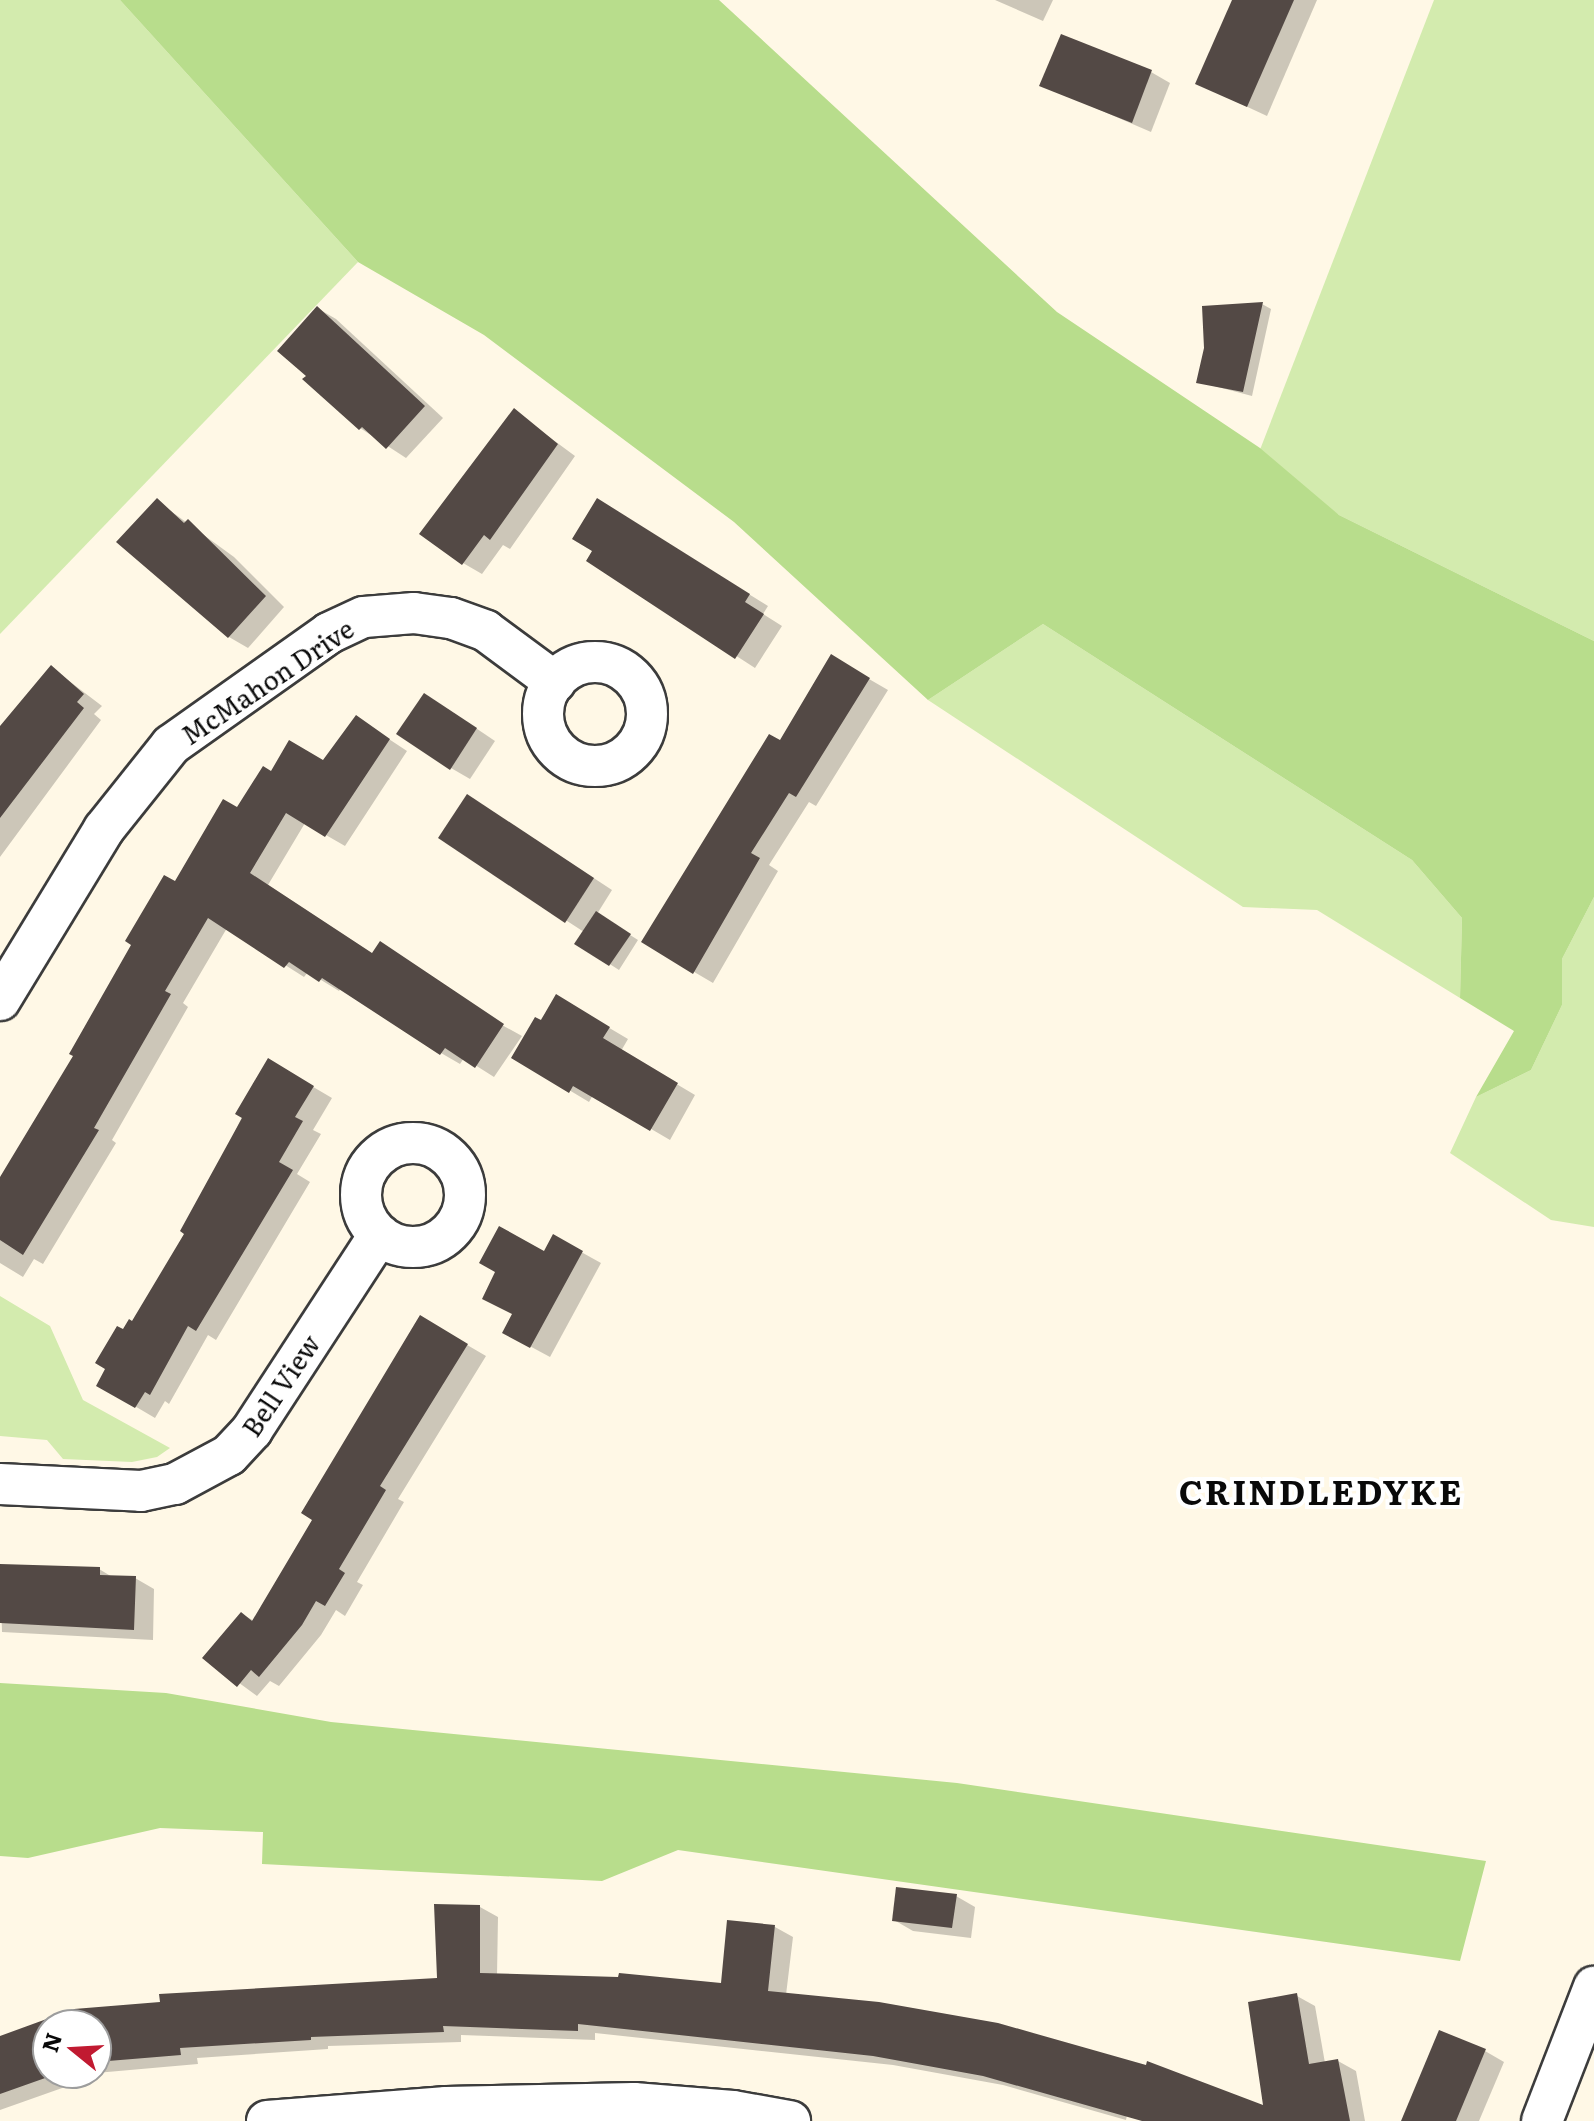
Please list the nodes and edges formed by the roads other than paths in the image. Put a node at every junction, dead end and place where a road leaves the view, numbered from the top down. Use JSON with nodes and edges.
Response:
{"nodes":[{"id":1,"x":555,"y":682,"type":"dead end"},
{"id":2,"x":0,"y":1000,"type":"edge"},
{"id":3,"x":379,"y":1235,"type":"dead end"},
{"id":4,"x":0,"y":1484,"type":"edge"},
{"id":5,"x":1594,"y":1987,"type":"edge"},
{"id":6,"x":267,"y":2121,"type":"edge"},
{"id":7,"x":790,"y":2121,"type":"edge"},
{"id":8,"x":1542,"y":2121,"type":"edge"}],
"edges":[{"from":1,"to":2,"type":"street","name":"McMahon Drive"},
{"from":3,"to":4,"type":"street","name":"Bell View"},
{"from":5,"to":8,"type":"street"},
{"from":6,"to":7,"type":"street"}]}
